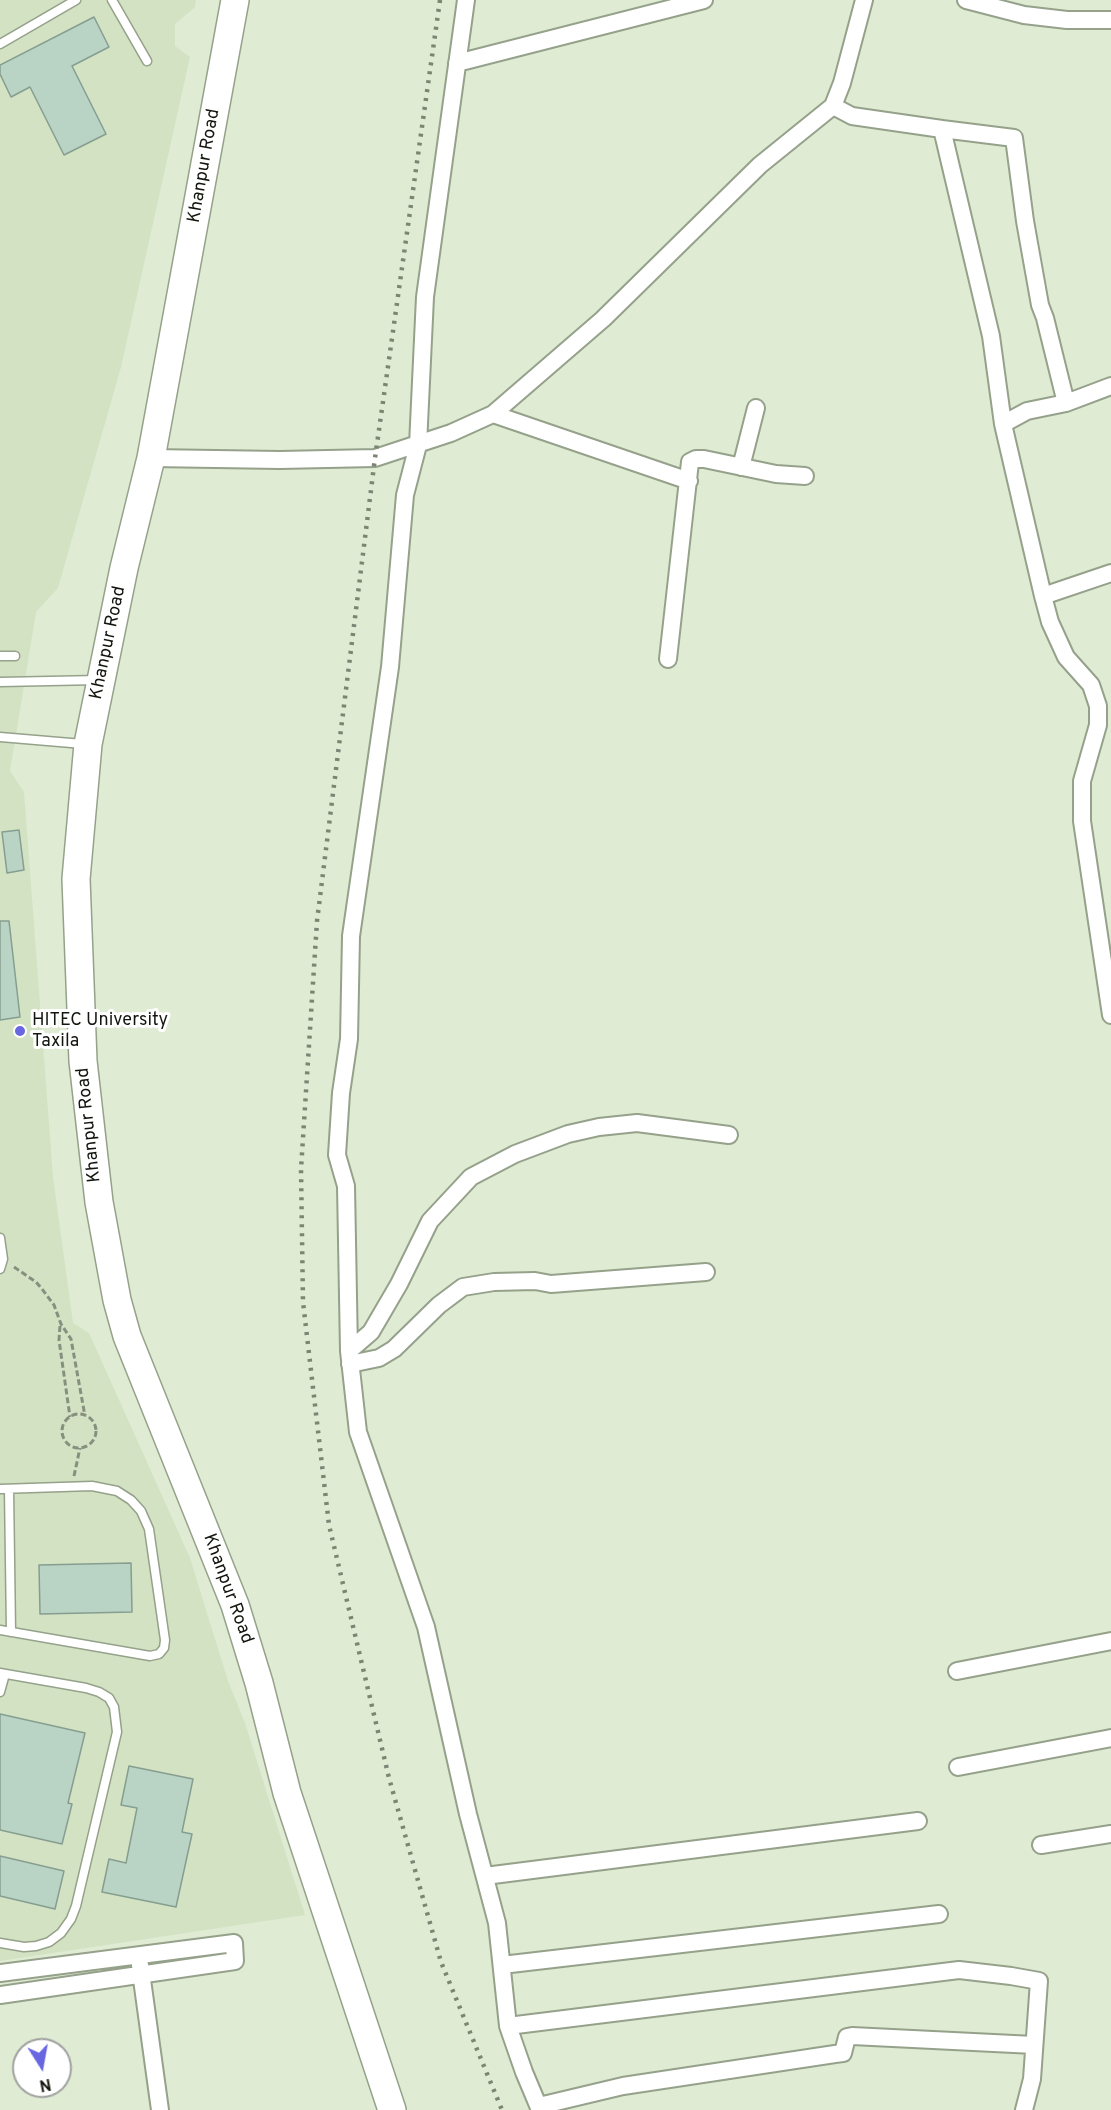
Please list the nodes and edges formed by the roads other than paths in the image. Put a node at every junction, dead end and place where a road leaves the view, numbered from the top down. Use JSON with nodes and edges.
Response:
{"nodes":[{"id":1,"x":76,"y":0,"type":"edge"},
{"id":2,"x":112,"y":0,"type":"edge"},
{"id":3,"x":235,"y":0,"type":"edge"},
{"id":4,"x":466,"y":0,"type":"edge"},
{"id":5,"x":704,"y":0,"type":"edge"},
{"id":6,"x":864,"y":0,"type":"edge"},
{"id":7,"x":966,"y":0,"type":"edge"},
{"id":8,"x":1111,"y":20,"type":"edge"},
{"id":9,"x":0,"y":44,"type":"edge"},
{"id":10,"x":147,"y":61,"type":"dead end"},
{"id":11,"x":457,"y":63,"type":"junction"},
{"id":12,"x":833,"y":106,"type":"junction"},
{"id":13,"x":942,"y":129,"type":"junction"},
{"id":14,"x":1111,"y":386,"type":"edge"},
{"id":15,"x":1066,"y":404,"type":"junction"},
{"id":16,"x":756,"y":408,"type":"dead end"},
{"id":17,"x":493,"y":414,"type":"junction"},
{"id":18,"x":1003,"y":424,"type":"junction"},
{"id":19,"x":418,"y":445,"type":"junction"},
{"id":20,"x":151,"y":458,"type":"junction"},
{"id":21,"x":741,"y":467,"type":"junction"},
{"id":22,"x":805,"y":477,"type":"dead end"},
{"id":23,"x":689,"y":482,"type":"junction"},
{"id":24,"x":1111,"y":573,"type":"edge"},
{"id":25,"x":1042,"y":596,"type":"junction"},
{"id":26,"x":0,"y":656,"type":"edge"},
{"id":27,"x":15,"y":656,"type":"dead end"},
{"id":28,"x":668,"y":659,"type":"dead end"},
{"id":29,"x":102,"y":680,"type":"junction"},
{"id":30,"x":0,"y":682,"type":"edge"},
{"id":31,"x":0,"y":736,"type":"edge"},
{"id":32,"x":88,"y":744,"type":"junction"},
{"id":33,"x":1111,"y":1015,"type":"edge"},
{"id":34,"x":729,"y":1136,"type":"dead end"},
{"id":35,"x":0,"y":1238,"type":"edge"},
{"id":36,"x":0,"y":1269,"type":"edge"},
{"id":37,"x":706,"y":1272,"type":"dead end"},
{"id":38,"x":349,"y":1358,"type":"junction"},
{"id":39,"x":5,"y":1489,"type":"edge"},
{"id":40,"x":0,"y":1630,"type":"edge"},
{"id":41,"x":11,"y":1632,"type":"junction"},
{"id":42,"x":1111,"y":1641,"type":"edge"},
{"id":43,"x":957,"y":1671,"type":"dead end"},
{"id":44,"x":2,"y":1673,"type":"edge"},
{"id":45,"x":0,"y":1692,"type":"edge"},
{"id":46,"x":1111,"y":1738,"type":"edge"},
{"id":47,"x":958,"y":1767,"type":"dead end"},
{"id":48,"x":918,"y":1821,"type":"dead end"},
{"id":49,"x":1111,"y":1834,"type":"edge"},
{"id":50,"x":1041,"y":1845,"type":"dead end"},
{"id":51,"x":485,"y":1876,"type":"junction"},
{"id":52,"x":939,"y":1914,"type":"dead end"},
{"id":53,"x":0,"y":1943,"type":"edge"},
{"id":54,"x":140,"y":1955,"type":"junction"},
{"id":55,"x":502,"y":1965,"type":"junction"},
{"id":56,"x":0,"y":1973,"type":"edge"},
{"id":57,"x":141,"y":1975,"type":"junction"},
{"id":58,"x":0,"y":1995,"type":"edge"},
{"id":59,"x":508,"y":2026,"type":"junction"},
{"id":60,"x":1034,"y":2045,"type":"junction"},
{"id":61,"x":540,"y":2108,"type":"edge"},
{"id":62,"x":160,"y":2110,"type":"edge"},
{"id":63,"x":392,"y":2110,"type":"edge"},
{"id":64,"x":1024,"y":2110,"type":"edge"}],
"edges":[{"from":1,"to":9,"type":"lane"},
{"from":2,"to":10,"type":"lane"},
{"from":3,"to":20,"type":"highway","name":"Khanpur Road"},
{"from":4,"to":11,"type":"street"},
{"from":5,"to":11,"type":"street"},
{"from":6,"to":12,"type":"street"},
{"from":7,"to":8,"type":"street"},
{"from":11,"to":19,"type":"street"},
{"from":12,"to":13,"type":"street"},
{"from":12,"to":17,"type":"street"},
{"from":13,"to":15,"type":"street"},
{"from":13,"to":18,"type":"street"},
{"from":14,"to":15,"type":"street"},
{"from":15,"to":18,"type":"street"},
{"from":16,"to":21,"type":"street"},
{"from":17,"to":19,"type":"street"},
{"from":17,"to":23,"type":"street"},
{"from":18,"to":25,"type":"street"},
{"from":19,"to":20,"type":"street"},
{"from":19,"to":38,"type":"street"},
{"from":20,"to":29,"type":"highway","name":"Khanpur Road"},
{"from":21,"to":22,"type":"street"},
{"from":21,"to":23,"type":"street"},
{"from":23,"to":28,"type":"street"},
{"from":24,"to":25,"type":"street"},
{"from":25,"to":33,"type":"street"},
{"from":26,"to":27,"type":"lane"},
{"from":29,"to":30,"type":"lane"},
{"from":29,"to":32,"type":"highway","name":"Khanpur Road"},
{"from":31,"to":32,"type":"lane"},
{"from":32,"to":63,"type":"highway","name":"Khanpur Road"},
{"from":34,"to":38,"type":"street"},
{"from":35,"to":36,"type":"lane"},
{"from":37,"to":38,"type":"street"},
{"from":38,"to":51,"type":"street"},
{"from":39,"to":41,"type":"lane"},
{"from":39,"to":41,"type":"lane"},
{"from":40,"to":41,"type":"lane"},
{"from":42,"to":43,"type":"street"},
{"from":44,"to":45,"type":"lane"},
{"from":44,"to":53,"type":"lane"},
{"from":46,"to":47,"type":"street"},
{"from":48,"to":51,"type":"street"},
{"from":49,"to":50,"type":"street"},
{"from":51,"to":55,"type":"street"},
{"from":52,"to":55,"type":"street"},
{"from":54,"to":56,"type":"street"},
{"from":54,"to":57,"type":"street"},
{"from":54,"to":57,"type":"street"},
{"from":55,"to":59,"type":"street"},
{"from":57,"to":58,"type":"street"},
{"from":57,"to":62,"type":"street"},
{"from":59,"to":60,"type":"street"},
{"from":59,"to":61,"type":"street"},
{"from":60,"to":61,"type":"street"},
{"from":60,"to":64,"type":"street"}]}
